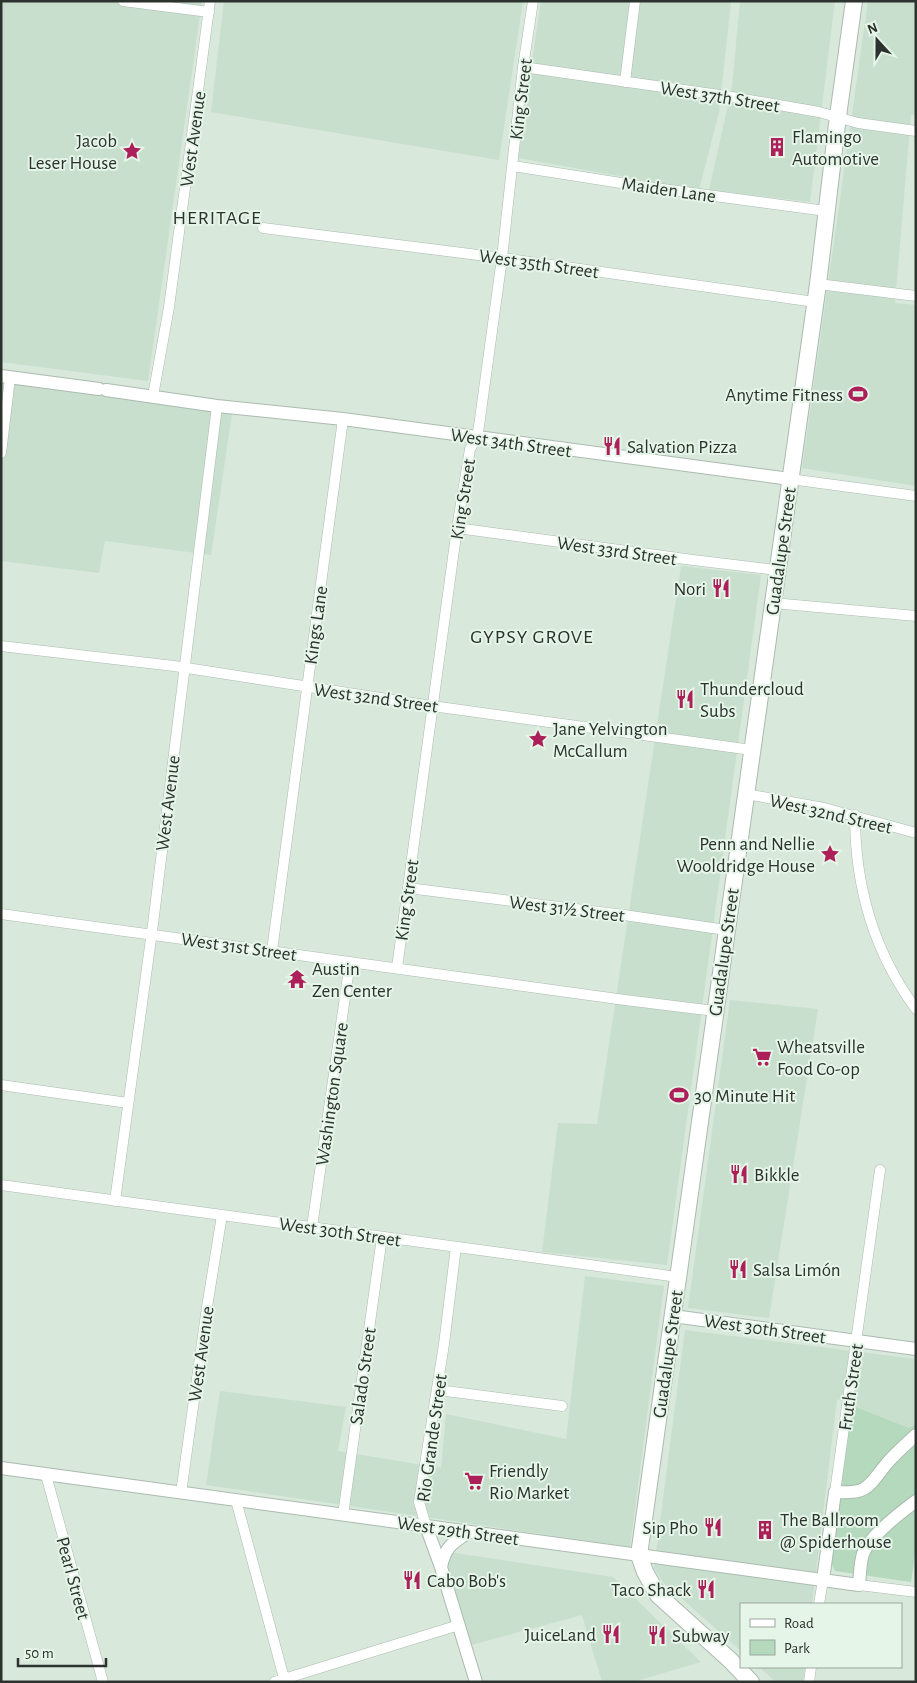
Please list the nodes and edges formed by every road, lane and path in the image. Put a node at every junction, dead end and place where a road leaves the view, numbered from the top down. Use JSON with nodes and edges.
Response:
{"nodes":[{"id":1,"x":123,"y":1,"type":"edge"},
{"id":2,"x":533,"y":1,"type":"edge"},
{"id":3,"x":635,"y":1,"type":"edge"},
{"id":4,"x":854,"y":1,"type":"edge"},
{"id":5,"x":210,"y":7,"type":"edge"},
{"id":6,"x":523,"y":68,"type":"junction"},
{"id":7,"x":625,"y":82,"type":"junction"},
{"id":8,"x":838,"y":116,"type":"junction"},
{"id":9,"x":916,"y":131,"type":"edge"},
{"id":10,"x":513,"y":166,"type":"junction"},
{"id":11,"x":826,"y":211,"type":"junction"},
{"id":12,"x":263,"y":228,"type":"dead end"},
{"id":13,"x":502,"y":258,"type":"junction"},
{"id":14,"x":818,"y":284,"type":"junction"},
{"id":15,"x":916,"y":296,"type":"edge"},
{"id":16,"x":815,"y":302,"type":"junction"},
{"id":17,"x":6,"y":377,"type":"edge"},
{"id":18,"x":153,"y":396,"type":"junction"},
{"id":19,"x":217,"y":406,"type":"junction"},
{"id":20,"x":343,"y":419,"type":"junction"},
{"id":21,"x":477,"y":437,"type":"junction"},
{"id":22,"x":1,"y":453,"type":"edge"},
{"id":23,"x":790,"y":479,"type":"junction"},
{"id":24,"x":916,"y":496,"type":"edge"},
{"id":25,"x":457,"y":528,"type":"junction"},
{"id":26,"x":777,"y":570,"type":"junction"},
{"id":27,"x":773,"y":603,"type":"junction"},
{"id":28,"x":916,"y":616,"type":"edge"},
{"id":29,"x":1,"y":646,"type":"edge"},
{"id":30,"x":184,"y":668,"type":"junction"},
{"id":31,"x":307,"y":687,"type":"junction"},
{"id":32,"x":432,"y":706,"type":"junction"},
{"id":33,"x":752,"y":750,"type":"junction"},
{"id":34,"x":746,"y":794,"type":"junction"},
{"id":35,"x":855,"y":815,"type":"junction"},
{"id":36,"x":916,"y":833,"type":"edge"},
{"id":37,"x":408,"y":888,"type":"junction"},
{"id":38,"x":1,"y":914,"type":"edge"},
{"id":39,"x":726,"y":930,"type":"junction"},
{"id":40,"x":151,"y":934,"type":"junction"},
{"id":41,"x":272,"y":951,"type":"junction"},
{"id":42,"x":350,"y":962,"type":"junction"},
{"id":43,"x":397,"y":968,"type":"junction"},
{"id":44,"x":916,"y":1009,"type":"edge"},
{"id":45,"x":716,"y":1011,"type":"junction"},
{"id":46,"x":1,"y":1085,"type":"edge"},
{"id":47,"x":128,"y":1103,"type":"junction"},
{"id":48,"x":880,"y":1170,"type":"dead end"},
{"id":49,"x":1,"y":1185,"type":"edge"},
{"id":50,"x":115,"y":1201,"type":"junction"},
{"id":51,"x":222,"y":1215,"type":"junction"},
{"id":52,"x":312,"y":1227,"type":"junction"},
{"id":53,"x":382,"y":1237,"type":"junction"},
{"id":54,"x":456,"y":1247,"type":"junction"},
{"id":55,"x":678,"y":1277,"type":"junction"},
{"id":56,"x":673,"y":1316,"type":"junction"},
{"id":57,"x":856,"y":1341,"type":"junction"},
{"id":58,"x":916,"y":1349,"type":"edge"},
{"id":59,"x":438,"y":1390,"type":"junction"},
{"id":60,"x":562,"y":1406,"type":"dead end"},
{"id":61,"x":916,"y":1436,"type":"edge"},
{"id":62,"x":1,"y":1468,"type":"edge"},
{"id":63,"x":46,"y":1474,"type":"junction"},
{"id":64,"x":180,"y":1492,"type":"junction"},
{"id":65,"x":835,"y":1492,"type":"junction"},
{"id":66,"x":236,"y":1500,"type":"junction"},
{"id":67,"x":916,"y":1501,"type":"edge"},
{"id":68,"x":343,"y":1515,"type":"junction"},
{"id":69,"x":426,"y":1526,"type":"junction"},
{"id":70,"x":469,"y":1532,"type":"junction"},
{"id":71,"x":639,"y":1555,"type":"junction"},
{"id":72,"x":441,"y":1568,"type":"junction"},
{"id":73,"x":823,"y":1580,"type":"junction"},
{"id":74,"x":859,"y":1585,"type":"junction"},
{"id":75,"x":916,"y":1592,"type":"edge"},
{"id":76,"x":820,"y":1603,"type":"edge"},
{"id":77,"x":459,"y":1625,"type":"junction"},
{"id":78,"x":811,"y":1668,"type":"edge"},
{"id":79,"x":281,"y":1681,"type":"edge"},
{"id":80,"x":103,"y":1682,"type":"edge"},
{"id":81,"x":476,"y":1682,"type":"edge"},
{"id":82,"x":751,"y":1682,"type":"edge"},
{"id":83,"x":809,"y":1682,"type":"edge"}],
"edges":[{"from":1,"to":5,"type":"street"},
{"from":2,"to":6,"type":"street","name":"King Street"},
{"from":3,"to":7,"type":"street"},
{"from":4,"to":8,"type":"main road","name":"Guadalupe Street"},
{"from":5,"to":18,"type":"street","name":"West Avenue"},
{"from":6,"to":7,"type":"street","name":"West 37th Street"},
{"from":6,"to":10,"type":"street","name":"King Street"},
{"from":7,"to":8,"type":"street","name":"West 37th Street"},
{"from":8,"to":9,"type":"street","name":"West 37th Street"},
{"from":8,"to":11,"type":"main road","name":"Guadalupe Street"},
{"from":10,"to":11,"type":"street","name":"Maiden Lane"},
{"from":10,"to":13,"type":"street","name":"King Street"},
{"from":11,"to":14,"type":"main road","name":"Guadalupe Street"},
{"from":12,"to":13,"type":"street","name":"West 35th Street"},
{"from":13,"to":16,"type":"street","name":"West 35th Street"},
{"from":13,"to":21,"type":"street","name":"King Street"},
{"from":14,"to":15,"type":"street"},
{"from":14,"to":16,"type":"main road","name":"Guadalupe Street"},
{"from":16,"to":23,"type":"main road","name":"Guadalupe Street"},
{"from":17,"to":18,"type":"street","name":"West 34th Street"},
{"from":17,"to":22,"type":"street"},
{"from":18,"to":19,"type":"street","name":"West 34th Street"},
{"from":19,"to":20,"type":"street","name":"West 34th Street"},
{"from":19,"to":30,"type":"street","name":"West Avenue"},
{"from":20,"to":21,"type":"street","name":"West 34th Street"},
{"from":20,"to":31,"type":"street","name":"Kings Lane"},
{"from":21,"to":23,"type":"street","name":"West 34th Street"},
{"from":21,"to":25,"type":"street","name":"King Street"},
{"from":23,"to":24,"type":"street","name":"West 34th Street"},
{"from":23,"to":26,"type":"main road","name":"Guadalupe Street"},
{"from":25,"to":26,"type":"street","name":"West 33rd Street"},
{"from":25,"to":32,"type":"street","name":"King Street"},
{"from":26,"to":27,"type":"main road","name":"Guadalupe Street"},
{"from":27,"to":28,"type":"street"},
{"from":27,"to":33,"type":"main road","name":"Guadalupe Street"},
{"from":29,"to":30,"type":"street","name":"West 32nd Street"},
{"from":30,"to":31,"type":"street","name":"West 32nd Street"},
{"from":30,"to":40,"type":"street","name":"West Avenue"},
{"from":31,"to":32,"type":"street","name":"West 32nd Street"},
{"from":31,"to":41,"type":"street","name":"Kings Lane"},
{"from":32,"to":33,"type":"street","name":"West 32nd Street"},
{"from":32,"to":37,"type":"street","name":"King Street"},
{"from":33,"to":34,"type":"main road","name":"Guadalupe Street"},
{"from":34,"to":35,"type":"street","name":"West 32nd Street"},
{"from":34,"to":39,"type":"main road","name":"Guadalupe Street"},
{"from":35,"to":36,"type":"street","name":"West 32nd Street"},
{"from":35,"to":44,"type":"street"},
{"from":37,"to":39,"type":"street","name":"West 31½ Street"},
{"from":37,"to":43,"type":"street","name":"King Street"},
{"from":38,"to":40,"type":"street","name":"West 31st Street"},
{"from":39,"to":45,"type":"main road","name":"Guadalupe Street"},
{"from":40,"to":41,"type":"street","name":"West 31st Street"},
{"from":40,"to":47,"type":"street","name":"West Avenue"},
{"from":41,"to":42,"type":"street","name":"West 31st Street"},
{"from":42,"to":43,"type":"street","name":"West 31st Street"},
{"from":42,"to":52,"type":"street","name":"Washington Square"},
{"from":43,"to":45,"type":"street","name":"West 31st Street"},
{"from":45,"to":55,"type":"main road","name":"Guadalupe Street"},
{"from":46,"to":47,"type":"street"},
{"from":47,"to":50,"type":"street","name":"West Avenue"},
{"from":48,"to":57,"type":"street","name":"Fruth Street"},
{"from":49,"to":50,"type":"street","name":"West 30th Street"},
{"from":50,"to":51,"type":"street","name":"West 30th Street"},
{"from":51,"to":52,"type":"street","name":"West 30th Street"},
{"from":51,"to":64,"type":"street","name":"West Avenue"},
{"from":52,"to":53,"type":"street","name":"West 30th Street"},
{"from":53,"to":54,"type":"street","name":"West 30th Street"},
{"from":53,"to":68,"type":"street","name":"Salado Street"},
{"from":54,"to":55,"type":"street","name":"West 30th Street"},
{"from":54,"to":59,"type":"street","name":"Rio Grande Street"},
{"from":55,"to":56,"type":"main road","name":"Guadalupe Street"},
{"from":56,"to":57,"type":"street","name":"West 30th Street"},
{"from":56,"to":71,"type":"main road","name":"Guadalupe Street"},
{"from":57,"to":58,"type":"street","name":"West 30th Street"},
{"from":57,"to":65,"type":"street","name":"Fruth Street"},
{"from":59,"to":60,"type":"street"},
{"from":59,"to":69,"type":"street","name":"Rio Grande Street"},
{"from":61,"to":65,"type":"street"},
{"from":62,"to":63,"type":"street","name":"West 29th Street"},
{"from":63,"to":64,"type":"street","name":"West 29th Street"},
{"from":63,"to":80,"type":"street","name":"Pearl Street"},
{"from":64,"to":66,"type":"street","name":"West 29th Street"},
{"from":65,"to":73,"type":"street","name":"Fruth Street"},
{"from":66,"to":68,"type":"street","name":"West 29th Street"},
{"from":66,"to":79,"type":"street"},
{"from":67,"to":74,"type":"street"},
{"from":68,"to":69,"type":"street","name":"West 29th Street"},
{"from":69,"to":70,"type":"street","name":"West 29th Street"},
{"from":69,"to":72,"type":"street","name":"Rio Grande Street"},
{"from":70,"to":71,"type":"street","name":"West 29th Street"},
{"from":70,"to":72,"type":"street"},
{"from":71,"to":73,"type":"street","name":"West 29th Street"},
{"from":71,"to":82,"type":"main road","name":"Guadalupe Street"},
{"from":72,"to":77,"type":"street","name":"Rio Grande Street"},
{"from":73,"to":74,"type":"street","name":"West 29th Street"},
{"from":73,"to":76,"type":"street","name":"Fruth Street"},
{"from":74,"to":75,"type":"street","name":"West 29th Street"},
{"from":77,"to":79,"type":"street"},
{"from":77,"to":81,"type":"street","name":"Rio Grande Street"},
{"from":78,"to":83,"type":"street"}]}
